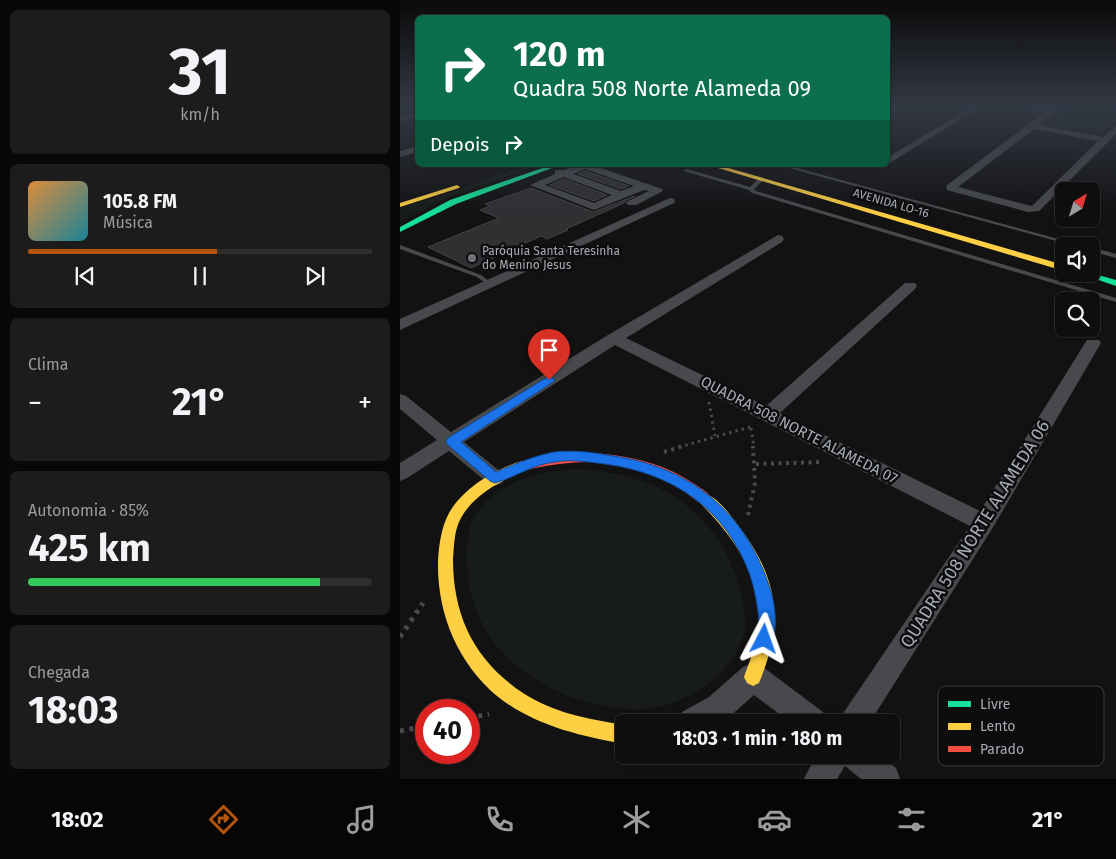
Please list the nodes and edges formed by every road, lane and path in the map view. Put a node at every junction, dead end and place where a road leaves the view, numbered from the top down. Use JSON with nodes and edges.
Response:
{"nodes":[{"id":1,"x":919,"y":142,"type":"edge"},
{"id":2,"x":1009,"y":142,"type":"edge"},
{"id":3,"x":1103,"y":142,"type":"edge"},
{"id":4,"x":415,"y":150,"type":"edge"},
{"id":5,"x":400,"y":154,"type":"edge"},
{"id":6,"x":890,"y":160,"type":"edge"},
{"id":7,"x":517,"y":167,"type":"edge"},
{"id":8,"x":575,"y":167,"type":"edge"},
{"id":9,"x":588,"y":167,"type":"edge"},
{"id":10,"x":718,"y":167,"type":"edge"},
{"id":11,"x":756,"y":167,"type":"edge"},
{"id":12,"x":788,"y":167,"type":"edge"},
{"id":13,"x":556,"y":169,"type":"edge"},
{"id":14,"x":686,"y":170,"type":"dead end"},
{"id":15,"x":505,"y":171,"type":"dead end"},
{"id":16,"x":818,"y":175,"type":"junction"},
{"id":17,"x":761,"y":179,"type":"junction"},
{"id":18,"x":808,"y":181,"type":"junction"},
{"id":19,"x":469,"y":183,"type":"dead end"},
{"id":20,"x":644,"y":186,"type":"junction"},
{"id":21,"x":751,"y":189,"type":"junction"},
{"id":22,"x":857,"y":190,"type":"junction"},
{"id":23,"x":621,"y":195,"type":"junction"},
{"id":24,"x":817,"y":196,"type":"junction"},
{"id":25,"x":670,"y":201,"type":"dead end"},
{"id":26,"x":400,"y":204,"type":"edge"},
{"id":27,"x":594,"y":206,"type":"junction"},
{"id":28,"x":800,"y":206,"type":"junction"},
{"id":29,"x":929,"y":228,"type":"junction"},
{"id":30,"x":400,"y":230,"type":"edge"},
{"id":31,"x":778,"y":239,"type":"dead end"},
{"id":32,"x":915,"y":240,"type":"junction"},
{"id":33,"x":1055,"y":240,"type":"edge"},
{"id":34,"x":980,"y":244,"type":"junction"},
{"id":35,"x":400,"y":247,"type":"edge"},
{"id":36,"x":1055,"y":249,"type":"edge"},
{"id":37,"x":1100,"y":252,"type":"edge"},
{"id":38,"x":968,"y":256,"type":"junction"},
{"id":39,"x":1116,"y":256,"type":"edge"},
{"id":40,"x":1100,"y":263,"type":"edge"},
{"id":41,"x":1055,"y":265,"type":"edge"},
{"id":42,"x":1116,"y":267,"type":"edge"},
{"id":43,"x":1100,"y":278,"type":"edge"},
{"id":44,"x":1116,"y":282,"type":"edge"},
{"id":45,"x":490,"y":284,"type":"junction"},
{"id":46,"x":910,"y":286,"type":"dead end"},
{"id":47,"x":1113,"y":299,"type":"edge"},
{"id":48,"x":400,"y":325,"type":"edge"},
{"id":49,"x":614,"y":338,"type":"junction"},
{"id":50,"x":1093,"y":343,"type":"dead end"},
{"id":51,"x":707,"y":384,"type":"junction"},
{"id":52,"x":400,"y":400,"type":"edge"},
{"id":53,"x":768,"y":414,"type":"junction"},
{"id":54,"x":751,"y":428,"type":"junction"},
{"id":55,"x":715,"y":436,"type":"junction"},
{"id":56,"x":452,"y":442,"type":"junction"},
{"id":57,"x":854,"y":458,"type":"junction"},
{"id":58,"x":631,"y":462,"type":"junction"},
{"id":59,"x":756,"y":464,"type":"junction"},
{"id":60,"x":400,"y":472,"type":"edge"},
{"id":61,"x":495,"y":478,"type":"junction"},
{"id":62,"x":984,"y":523,"type":"junction"},
{"id":63,"x":739,"y":536,"type":"junction"},
{"id":64,"x":753,"y":677,"type":"junction"},
{"id":65,"x":706,"y":714,"type":"edge"},
{"id":66,"x":802,"y":714,"type":"edge"},
{"id":67,"x":859,"y":714,"type":"edge"},
{"id":68,"x":415,"y":728,"type":"edge"},
{"id":69,"x":400,"y":731,"type":"edge"},
{"id":70,"x":615,"y":734,"type":"edge"},
{"id":71,"x":828,"y":764,"type":"edge"},
{"id":72,"x":866,"y":764,"type":"edge"},
{"id":73,"x":819,"y":779,"type":"edge"},
{"id":74,"x":884,"y":779,"type":"edge"}],
"edges":[{"from":1,"to":6,"type":"street"},
{"from":2,"to":3,"type":"street"},
{"from":4,"to":5,"type":"street"},
{"from":7,"to":15,"type":"street"},
{"from":8,"to":13,"type":"street"},
{"from":9,"to":20,"type":"street"},
{"from":10,"to":17,"type":"street","name":"AVENIDA LO-16"},
{"from":11,"to":18,"type":"street","name":"AVENIDA LO-16"},
{"from":12,"to":16,"type":"lane"},
{"from":13,"to":23,"type":"street"},
{"from":13,"to":27,"type":"street"},
{"from":13,"to":30,"type":"street"},
{"from":14,"to":21,"type":"lane"},
{"from":16,"to":18,"type":"lane"},
{"from":16,"to":22,"type":"lane"},
{"from":17,"to":21,"type":"lane"},
{"from":17,"to":24,"type":"street","name":"AVENIDA LO-16"},
{"from":18,"to":22,"type":"street","name":"AVENIDA LO-16"},
{"from":19,"to":26,"type":"street"},
{"from":20,"to":23,"type":"street"},
{"from":20,"to":27,"type":"street"},
{"from":21,"to":28,"type":"lane"},
{"from":22,"to":33,"type":"lane"},
{"from":22,"to":36,"type":"street","name":"AVENIDA LO-16"},
{"from":23,"to":27,"type":"street"},
{"from":24,"to":28,"type":"lane"},
{"from":24,"to":29,"type":"street","name":"AVENIDA LO-16"},
{"from":25,"to":45,"type":"street"},
{"from":28,"to":32,"type":"lane"},
{"from":29,"to":32,"type":"lane"},
{"from":29,"to":34,"type":"street","name":"AVENIDA LO-16"},
{"from":31,"to":49,"type":"street"},
{"from":32,"to":38,"type":"lane"},
{"from":34,"to":38,"type":"lane"},
{"from":34,"to":41,"type":"street","name":"AVENIDA LO-16"},
{"from":35,"to":45,"type":"lane"},
{"from":37,"to":39,"type":"lane"},
{"from":38,"to":47,"type":"lane"},
{"from":40,"to":42,"type":"street"},
{"from":43,"to":44,"type":"street"},
{"from":44,"to":47,"type":"lane"},
{"from":45,"to":48,"type":"street"},
{"from":46,"to":53,"type":"street"},
{"from":49,"to":51,"type":"street","name":"QUADRA 508 NORTE ALAMEDA 07"},
{"from":49,"to":56,"type":"street"},
{"from":50,"to":62,"type":"street","name":"QUADRA 508 NORTE ALAMEDA 06"},
{"from":51,"to":53,"type":"street","name":"QUADRA 508 NORTE ALAMEDA 07"},
{"from":51,"to":55,"type":"path"},
{"from":52,"to":56,"type":"street"},
{"from":53,"to":54,"type":"path"},
{"from":53,"to":57,"type":"street","name":"QUADRA 508 NORTE ALAMEDA 07"},
{"from":54,"to":55,"type":"path"},
{"from":54,"to":59,"type":"path"},
{"from":55,"to":58,"type":"path"},
{"from":56,"to":60,"type":"street"},
{"from":56,"to":61,"type":"street"},
{"from":57,"to":59,"type":"path"},
{"from":57,"to":62,"type":"street","name":"QUADRA 508 NORTE ALAMEDA 07"},
{"from":58,"to":61,"type":"street"},
{"from":58,"to":63,"type":"street"},
{"from":59,"to":63,"type":"path"},
{"from":61,"to":70,"type":"street"},
{"from":62,"to":67,"type":"street","name":"QUADRA 508 NORTE ALAMEDA 06"},
{"from":63,"to":64,"type":"street"},
{"from":64,"to":65,"type":"street"},
{"from":64,"to":66,"type":"street"},
{"from":68,"to":69,"type":"path"},
{"from":71,"to":73,"type":"street"},
{"from":72,"to":74,"type":"street"}]}
